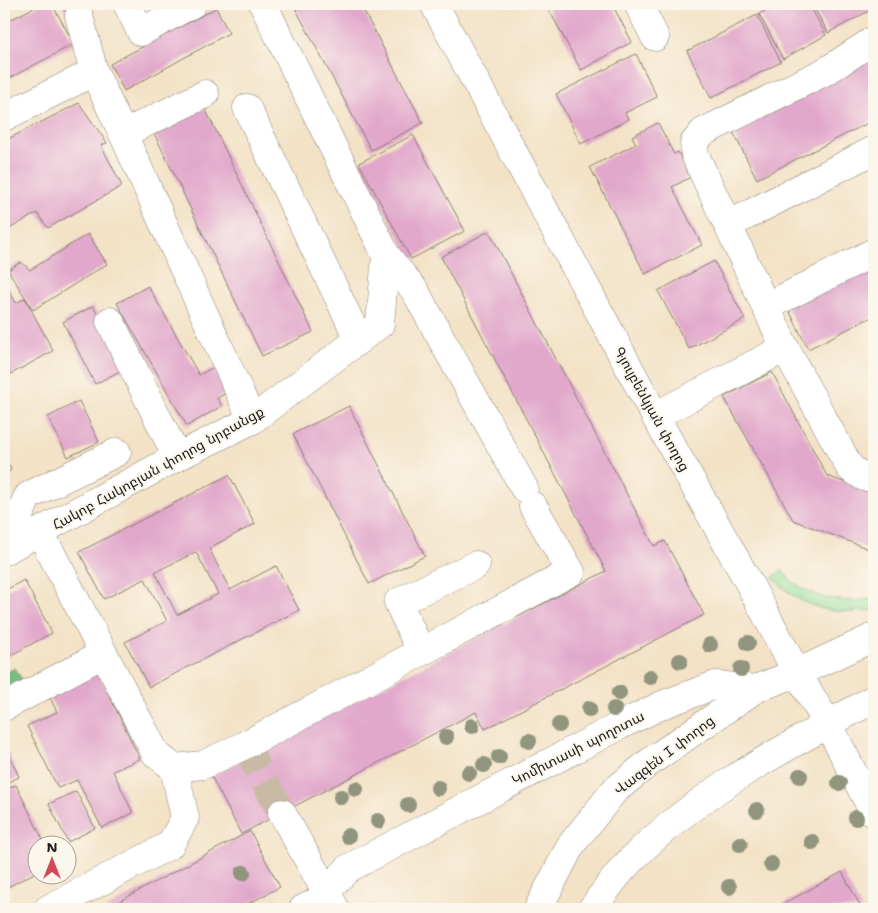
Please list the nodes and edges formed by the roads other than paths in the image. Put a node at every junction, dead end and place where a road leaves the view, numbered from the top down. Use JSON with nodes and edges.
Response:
{"nodes":[{"id":1,"x":127,"y":4,"type":"edge"},
{"id":2,"x":192,"y":4,"type":"edge"},
{"id":3,"x":263,"y":4,"type":"edge"},
{"id":4,"x":434,"y":4,"type":"edge"},
{"id":5,"x":638,"y":4,"type":"edge"},
{"id":6,"x":79,"y":16,"type":"dead end"},
{"id":7,"x":655,"y":37,"type":"dead end"},
{"id":8,"x":874,"y":40,"type":"edge"},
{"id":9,"x":94,"y":72,"type":"junction"},
{"id":10,"x":206,"y":94,"type":"dead end"},
{"id":11,"x":247,"y":108,"type":"dead end"},
{"id":12,"x":4,"y":117,"type":"edge"},
{"id":13,"x":123,"y":134,"type":"junction"},
{"id":14,"x":874,"y":150,"type":"edge"},
{"id":15,"x":728,"y":225,"type":"junction"},
{"id":16,"x":874,"y":252,"type":"edge"},
{"id":17,"x":386,"y":255,"type":"junction"},
{"id":18,"x":766,"y":307,"type":"junction"},
{"id":19,"x":110,"y":321,"type":"dead end"},
{"id":20,"x":369,"y":332,"type":"junction"},
{"id":21,"x":785,"y":348,"type":"junction"},
{"id":22,"x":655,"y":416,"type":"junction"},
{"id":23,"x":252,"y":420,"type":"junction"},
{"id":24,"x":117,"y":452,"type":"dead end"},
{"id":25,"x":177,"y":457,"type":"junction"},
{"id":26,"x":874,"y":475,"type":"edge"},
{"id":27,"x":40,"y":532,"type":"junction"},
{"id":28,"x":4,"y":550,"type":"edge"},
{"id":29,"x":476,"y":565,"type":"dead end"},
{"id":30,"x":874,"y":637,"type":"edge"},
{"id":31,"x":421,"y":652,"type":"junction"},
{"id":32,"x":103,"y":654,"type":"junction"},
{"id":33,"x":797,"y":674,"type":"junction"},
{"id":34,"x":755,"y":689,"type":"junction"},
{"id":35,"x":874,"y":699,"type":"edge"},
{"id":36,"x":5,"y":711,"type":"edge"},
{"id":37,"x":828,"y":724,"type":"junction"},
{"id":38,"x":174,"y":768,"type":"junction"},
{"id":39,"x":282,"y":813,"type":"tunnel mouth"},
{"id":40,"x":874,"y":813,"type":"edge"},
{"id":41,"x":331,"y":900,"type":"edge"},
{"id":42,"x":48,"y":909,"type":"edge"},
{"id":43,"x":303,"y":909,"type":"edge"},
{"id":44,"x":538,"y":909,"type":"edge"},
{"id":45,"x":592,"y":909,"type":"edge"}],
"edges":[{"from":1,"to":2,"type":"street"},
{"from":3,"to":17,"type":"street"},
{"from":4,"to":22,"type":"street","name":"Գյուլբենկյան փողոց"},
{"from":5,"to":7,"type":"street"},
{"from":6,"to":9,"type":"street"},
{"from":8,"to":15,"type":"street"},
{"from":9,"to":12,"type":"street"},
{"from":9,"to":13,"type":"street"},
{"from":10,"to":13,"type":"street"},
{"from":11,"to":20,"type":"street"},
{"from":13,"to":23,"type":"street"},
{"from":14,"to":15,"type":"street"},
{"from":15,"to":18,"type":"street"},
{"from":16,"to":18,"type":"street"},
{"from":17,"to":20,"type":"street"},
{"from":17,"to":31,"type":"street"},
{"from":18,"to":21,"type":"street"},
{"from":19,"to":25,"type":"street"},
{"from":20,"to":23,"type":"street","name":"Հակոբ Հակոբյան փողոց նրբանցք"},
{"from":21,"to":22,"type":"street"},
{"from":21,"to":26,"type":"street"},
{"from":22,"to":33,"type":"street","name":"Գյուլբենկյան փողոց"},
{"from":23,"to":25,"type":"street","name":"Հակոբ Հակոբյան փողոց նրբանցք"},
{"from":24,"to":28,"type":"street"},
{"from":25,"to":27,"type":"street","name":"Հակոբ Հակոբյան փողոց նրբանցք"},
{"from":27,"to":28,"type":"street","name":"Հակոբ Հակոբյան փողոց նրբանցք"},
{"from":27,"to":32,"type":"street"},
{"from":29,"to":31,"type":"street"},
{"from":30,"to":33,"type":"street","name":"Կոմիտասի պողոտա"},
{"from":31,"to":38,"type":"street"},
{"from":32,"to":36,"type":"street"},
{"from":32,"to":38,"type":"street"},
{"from":33,"to":34,"type":"street","name":"Կոմիտասի պողոտա"},
{"from":33,"to":37,"type":"street","name":"Գյուլբենկյան փողոց"},
{"from":34,"to":41,"type":"street","name":"Կոմիտասի պողոտա"},
{"from":34,"to":44,"type":"street","name":"Վազգեն I փողոց"},
{"from":35,"to":37,"type":"street"},
{"from":37,"to":40,"type":"street","name":"Գյուլբենկյան փողոց"},
{"from":37,"to":45,"type":"street"},
{"from":38,"to":42,"type":"street"},
{"from":39,"to":41,"type":"street"},
{"from":41,"to":43,"type":"street","name":"Կոմիտասի պողոտա"}]}
